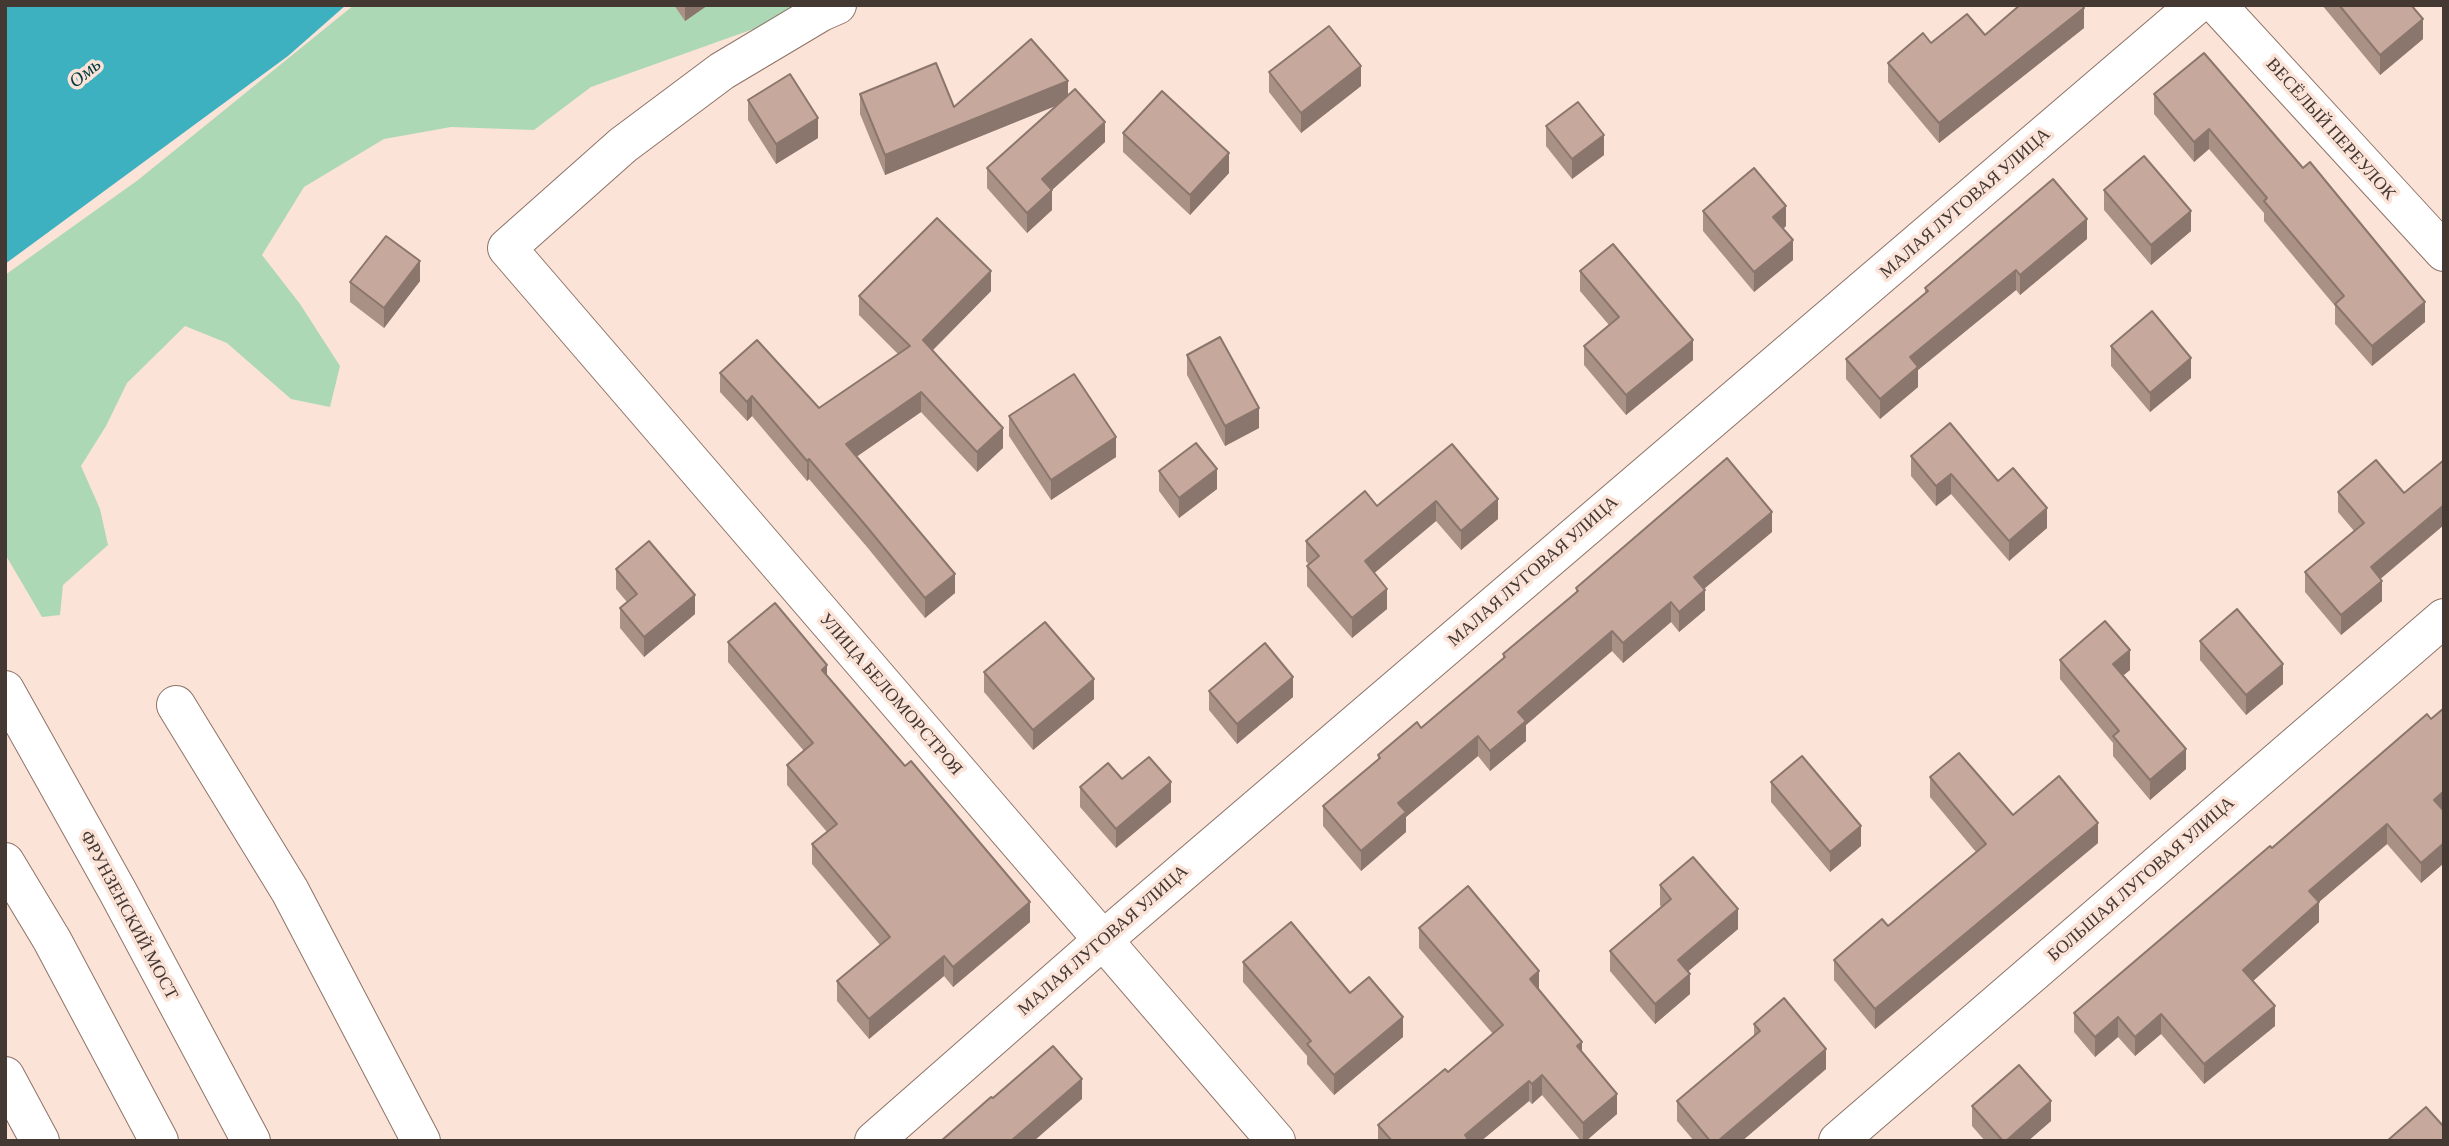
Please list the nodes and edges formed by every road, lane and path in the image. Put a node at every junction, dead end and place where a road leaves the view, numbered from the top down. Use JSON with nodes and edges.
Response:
{"nodes":[{"id":1,"x":837,"y":5,"type":"edge"},
{"id":2,"x":2196,"y":5,"type":"edge"},
{"id":3,"x":2217,"y":5,"type":"edge"},
{"id":4,"x":2444,"y":252,"type":"edge"},
{"id":5,"x":2444,"y":618,"type":"edge"},
{"id":6,"x":5,"y":690,"type":"edge"},
{"id":7,"x":176,"y":705,"type":"dead end"},
{"id":8,"x":5,"y":862,"type":"edge"},
{"id":9,"x":1103,"y":940,"type":"junction"},
{"id":10,"x":5,"y":1076,"type":"edge"},
{"id":11,"x":40,"y":1141,"type":"edge"},
{"id":12,"x":159,"y":1141,"type":"edge"},
{"id":13,"x":251,"y":1141,"type":"edge"},
{"id":14,"x":421,"y":1141,"type":"edge"},
{"id":15,"x":874,"y":1141,"type":"edge"},
{"id":16,"x":1276,"y":1141,"type":"edge"},
{"id":17,"x":1838,"y":1141,"type":"edge"}],
"edges":[{"from":1,"to":9,"type":"street","name":"УЛИЦА БЕЛОМОРСТРОЯ"},
{"from":2,"to":9,"type":"street","name":"МАЛАЯ ЛУГОВАЯ УЛИЦА"},
{"from":3,"to":4,"type":"street","name":"ВЕСЁЛЫЙ ПЕРЕУЛОК"},
{"from":5,"to":17,"type":"street","name":"БОЛЬШАЯ ЛУГОВАЯ УЛИЦА"},
{"from":6,"to":13,"type":"street","name":"ФРУНЗЕНСКИЙ МОСТ"},
{"from":7,"to":14,"type":"street"},
{"from":8,"to":12,"type":"street"},
{"from":9,"to":15,"type":"street","name":"МАЛАЯ ЛУГОВАЯ УЛИЦА"},
{"from":9,"to":16,"type":"street","name":"УЛИЦА БЕЛОМОРСТРОЯ"},
{"from":10,"to":11,"type":"street"}]}
